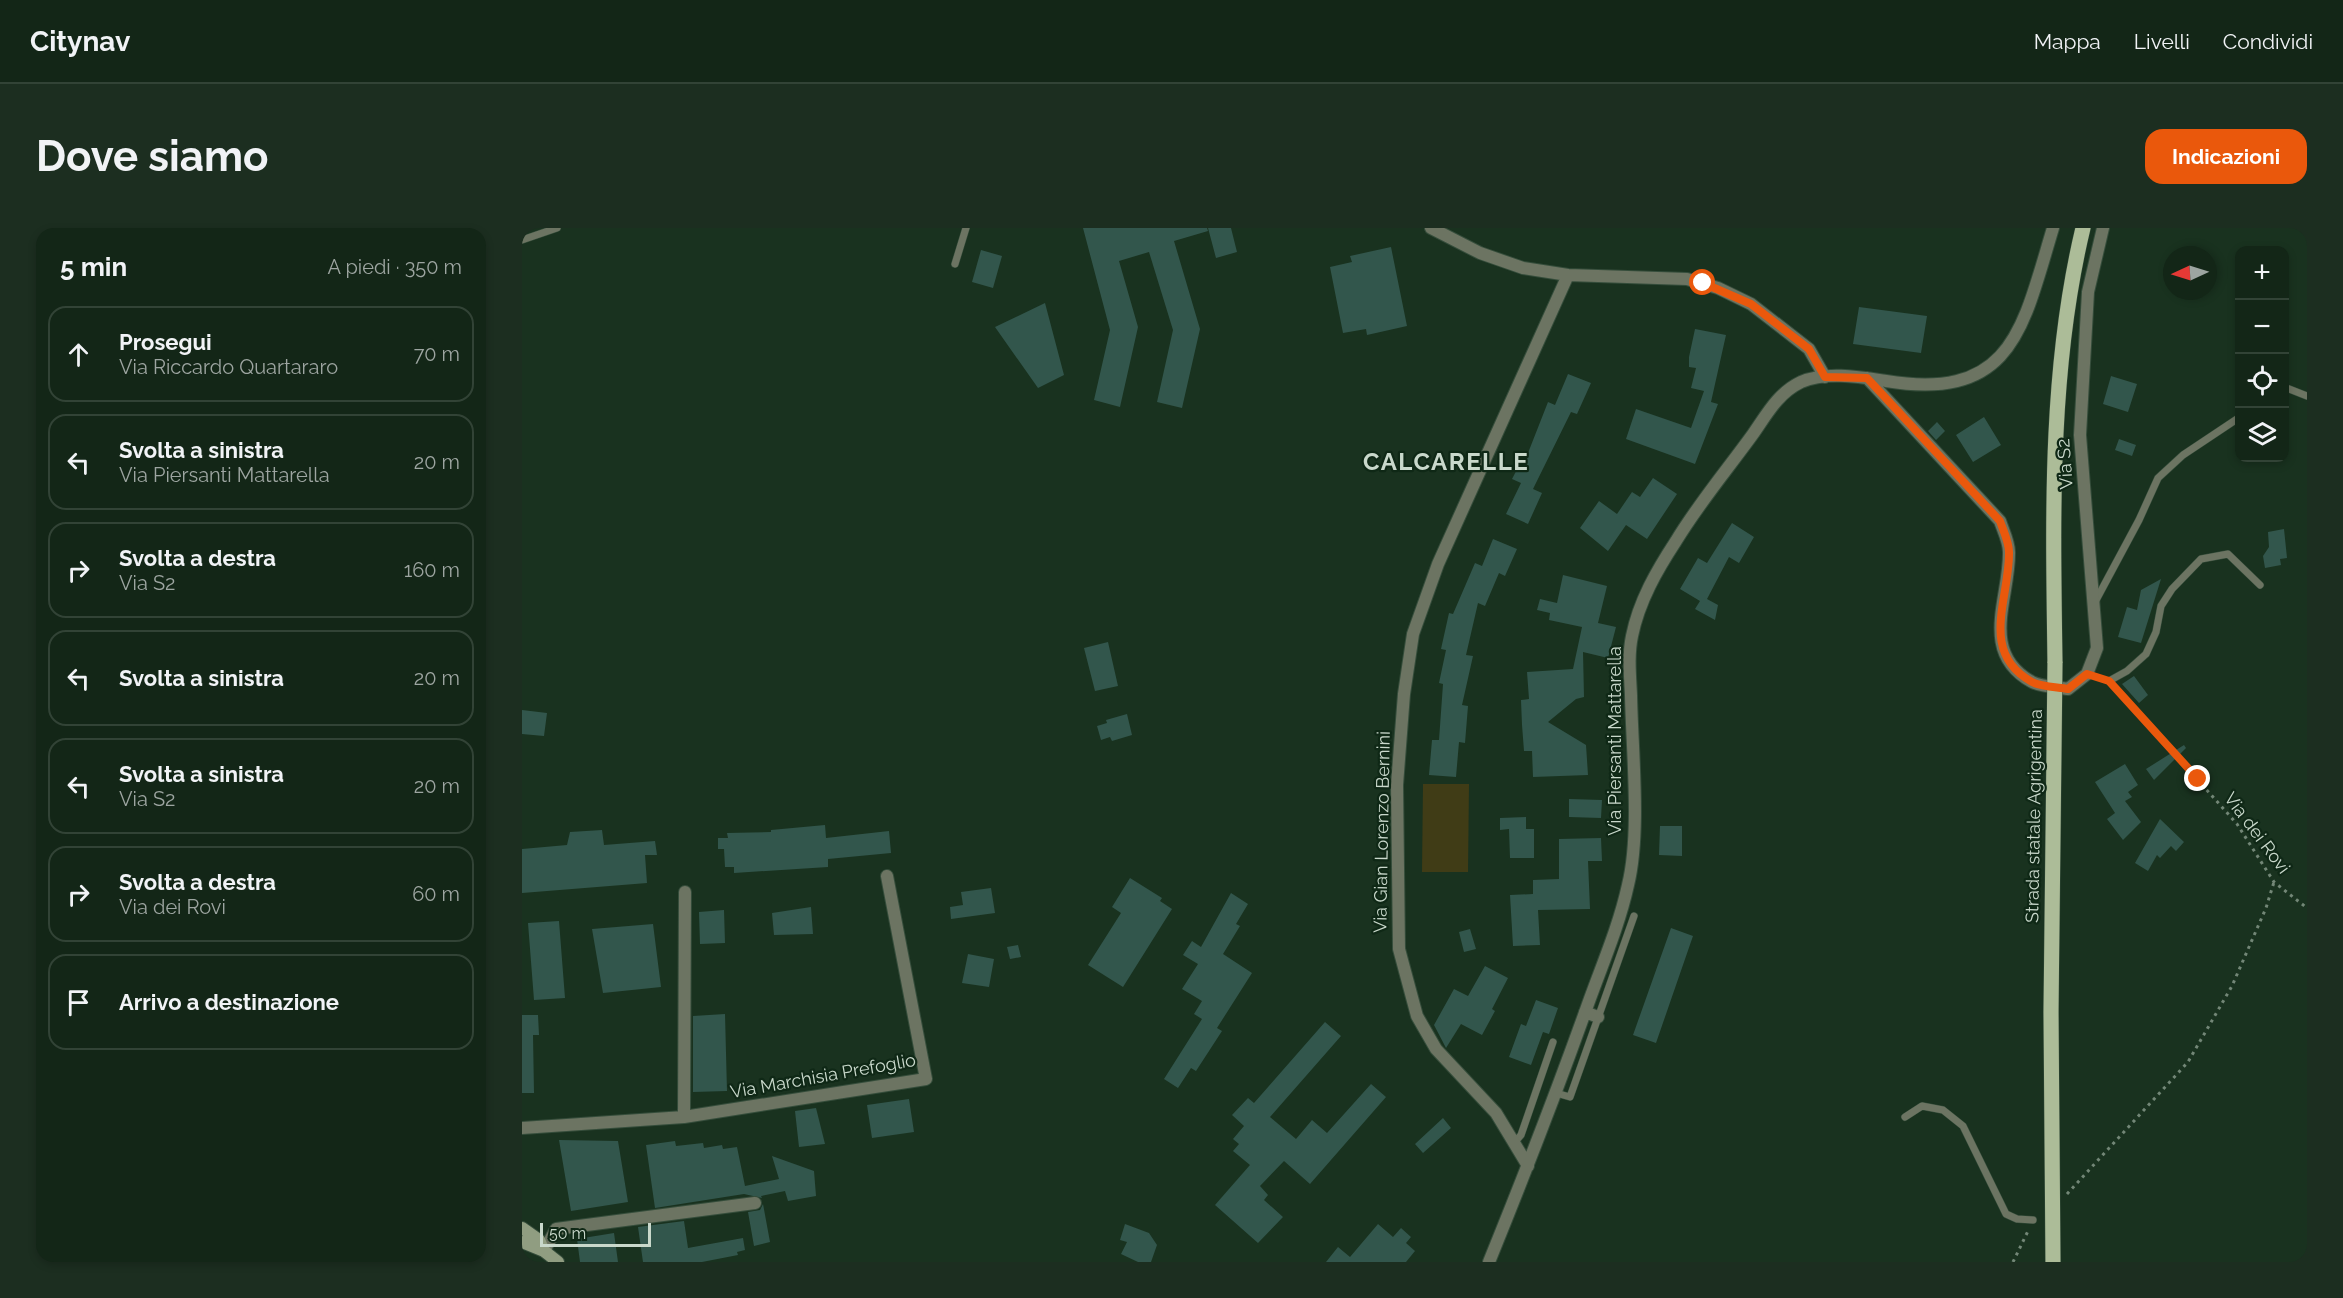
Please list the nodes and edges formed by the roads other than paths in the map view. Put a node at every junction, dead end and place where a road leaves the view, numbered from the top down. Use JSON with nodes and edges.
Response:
{"nodes":[{"id":1,"x":557,"y":228,"type":"edge"},
{"id":2,"x":966,"y":228,"type":"edge"},
{"id":3,"x":1431,"y":228,"type":"edge"},
{"id":4,"x":2053,"y":228,"type":"edge"},
{"id":5,"x":2083,"y":228,"type":"edge"},
{"id":6,"x":2103,"y":228,"type":"edge"},
{"id":7,"x":522,"y":240,"type":"edge"},
{"id":8,"x":955,"y":264,"type":"dead end"},
{"id":9,"x":1568,"y":275,"type":"junction"},
{"id":10,"x":1825,"y":377,"type":"junction"},
{"id":11,"x":1867,"y":378,"type":"junction"},
{"id":12,"x":2289,"y":389,"type":"edge"},
{"id":13,"x":2307,"y":396,"type":"edge"},
{"id":14,"x":2235,"y":420,"type":"edge"},
{"id":15,"x":2260,"y":585,"type":"dead end"},
{"id":16,"x":2093,"y":604,"type":"junction"},
{"id":17,"x":2109,"y":681,"type":"road end"},
{"id":18,"x":886,"y":876,"type":"dead end"},
{"id":19,"x":685,"y":892,"type":"dead end"},
{"id":20,"x":1634,"y":916,"type":"dead end"},
{"id":21,"x":1585,"y":1012,"type":"junction"},
{"id":22,"x":1598,"y":1017,"type":"junction"},
{"id":23,"x":1553,"y":1042,"type":"dead end"},
{"id":24,"x":1556,"y":1093,"type":"junction"},
{"id":25,"x":684,"y":1117,"type":"junction"},
{"id":26,"x":1905,"y":1117,"type":"dead end"},
{"id":27,"x":522,"y":1128,"type":"edge"},
{"id":28,"x":1514,"y":1143,"type":"junction"},
{"id":29,"x":1528,"y":1166,"type":"junction"},
{"id":30,"x":755,"y":1203,"type":"dead end"},
{"id":31,"x":2033,"y":1220,"type":"road end"},
{"id":32,"x":522,"y":1228,"type":"edge"},
{"id":33,"x":522,"y":1242,"type":"edge"},
{"id":34,"x":544,"y":1251,"type":"junction"},
{"id":35,"x":1490,"y":1261,"type":"edge"},
{"id":36,"x":558,"y":1262,"type":"edge"},
{"id":37,"x":2053,"y":1262,"type":"edge"}],
"edges":[{"from":1,"to":7,"type":"lane"},
{"from":2,"to":8,"type":"lane"},
{"from":3,"to":9,"type":"street"},
{"from":4,"to":11,"type":"street","name":"Via Piersanti Mattarella"},
{"from":5,"to":37,"type":"main road","name":"Strada statale Agrigentina","bridge":true},
{"from":6,"to":16,"type":"street","name":"Via S2"},
{"from":9,"to":10,"type":"street"},
{"from":9,"to":28,"type":"street","name":"Via Gian Lorenzo Bernini"},
{"from":10,"to":11,"type":"street","name":"Via Piersanti Mattarella"},
{"from":10,"to":21,"type":"street","name":"Via Piersanti Mattarella"},
{"from":11,"to":16,"type":"street","name":"Via S2"},
{"from":12,"to":13,"type":"lane"},
{"from":14,"to":16,"type":"lane"},
{"from":15,"to":17,"type":"lane"},
{"from":18,"to":25,"type":"street","name":"Via Marchisia Prefoglio"},
{"from":19,"to":25,"type":"street"},
{"from":20,"to":22,"type":"lane"},
{"from":21,"to":22,"type":"street"},
{"from":21,"to":24,"type":"street","name":"Via Piersanti Mattarella"},
{"from":22,"to":24,"type":"lane"},
{"from":23,"to":28,"type":"lane"},
{"from":24,"to":29,"type":"street","name":"Via Piersanti Mattarella"},
{"from":25,"to":27,"type":"street","name":"Via Marchisia Prefoglio"},
{"from":26,"to":31,"type":"lane"},
{"from":28,"to":29,"type":"street","name":"Via Gian Lorenzo Bernini"},
{"from":29,"to":35,"type":"street","name":"Via Piersanti Mattarella"},
{"from":30,"to":34,"type":"street"},
{"from":32,"to":34,"type":"street"},
{"from":33,"to":34,"type":"street"},
{"from":34,"to":36,"type":"street"}]}
